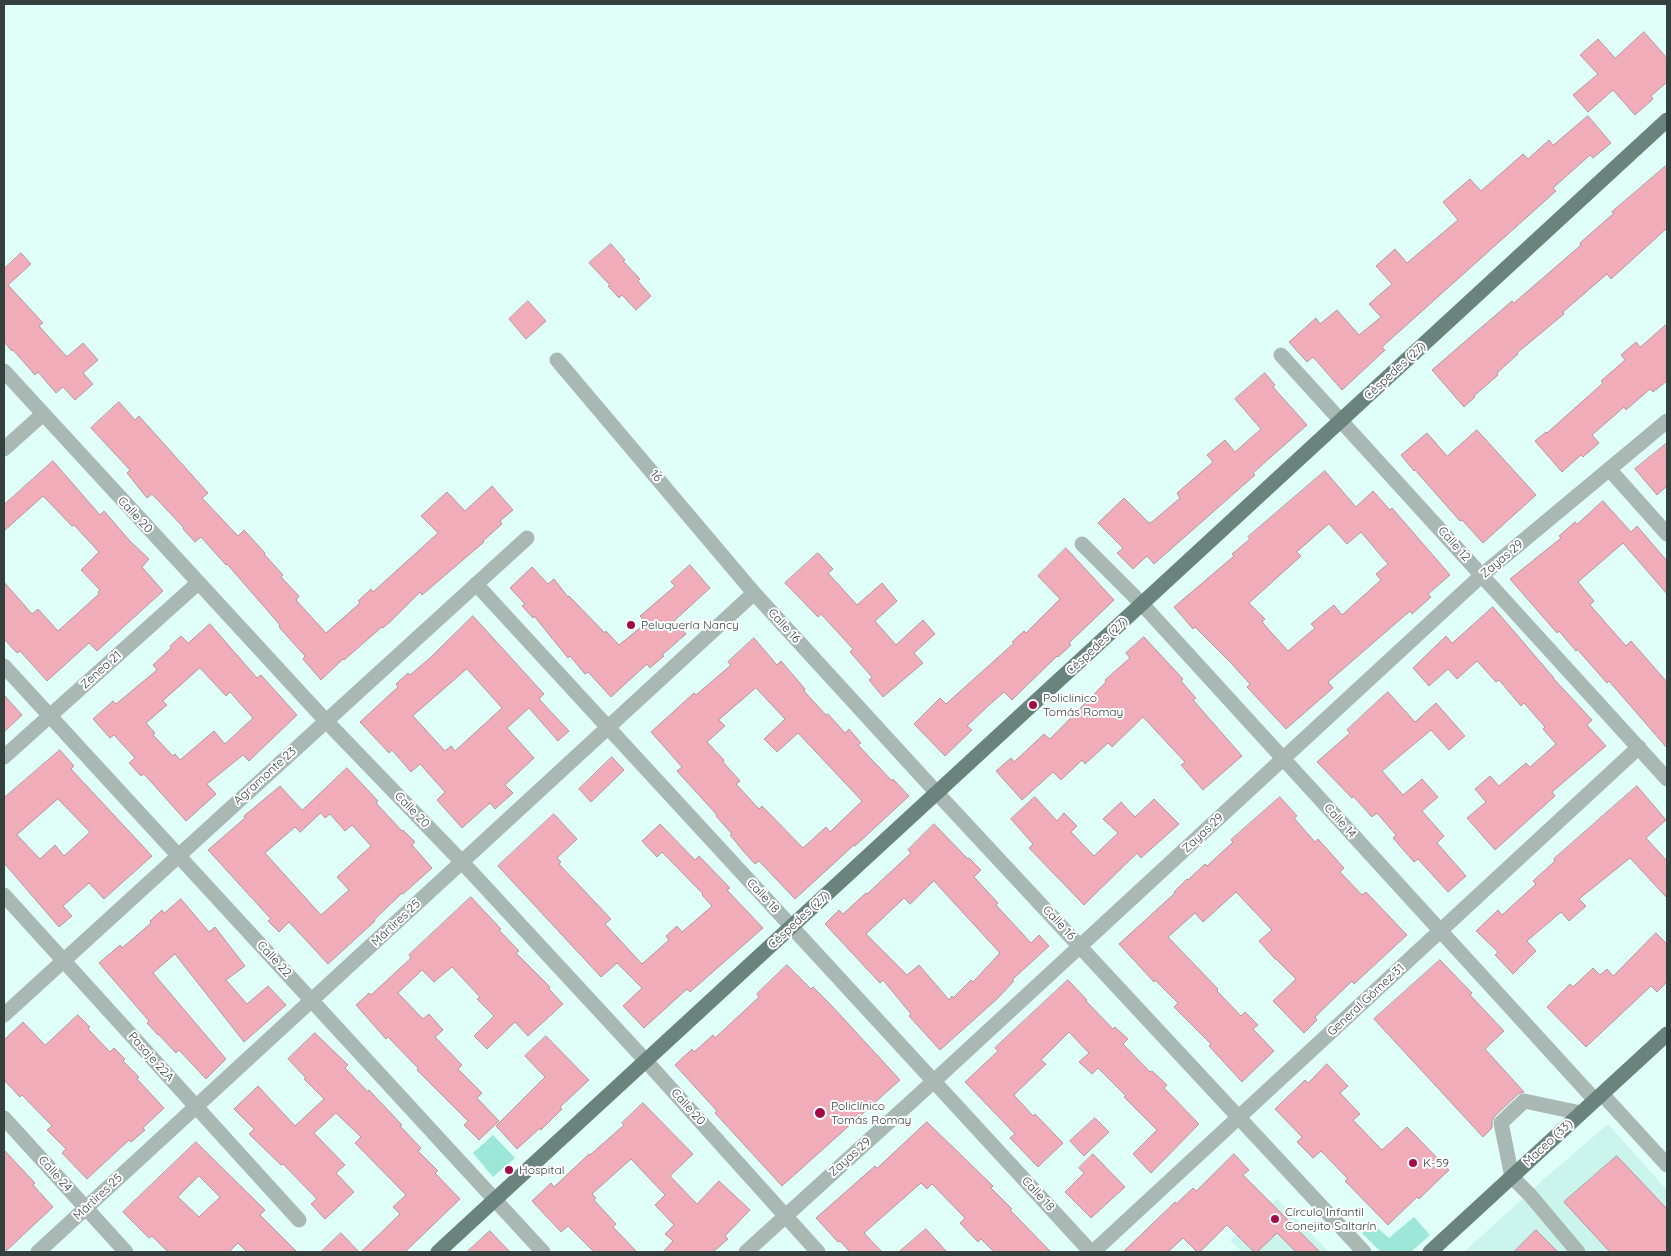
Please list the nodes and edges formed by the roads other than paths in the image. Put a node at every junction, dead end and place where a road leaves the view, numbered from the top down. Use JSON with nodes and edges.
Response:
{"nodes":[{"id":1,"x":1667,"y":120,"type":"edge"},
{"id":2,"x":1281,"y":355,"type":"dead end"},
{"id":3,"x":557,"y":360,"type":"dead end"},
{"id":4,"x":4,"y":371,"type":"edge"},
{"id":5,"x":43,"y":414,"type":"junction"},
{"id":6,"x":1341,"y":420,"type":"junction"},
{"id":7,"x":1667,"y":421,"type":"edge"},
{"id":8,"x":4,"y":449,"type":"edge"},
{"id":9,"x":1609,"y":470,"type":"junction"},
{"id":10,"x":1667,"y":534,"type":"edge"},
{"id":11,"x":527,"y":538,"type":"dead end"},
{"id":12,"x":1082,"y":544,"type":"dead end"},
{"id":13,"x":1482,"y":575,"type":"junction"},
{"id":14,"x":198,"y":583,"type":"junction"},
{"id":15,"x":476,"y":584,"type":"junction"},
{"id":16,"x":754,"y":593,"type":"junction"},
{"id":17,"x":1142,"y":604,"type":"junction"},
{"id":18,"x":4,"y":666,"type":"edge"},
{"id":19,"x":50,"y":716,"type":"junction"},
{"id":20,"x":326,"y":721,"type":"junction"},
{"id":21,"x":608,"y":728,"type":"junction"},
{"id":22,"x":1639,"y":747,"type":"junction"},
{"id":23,"x":4,"y":757,"type":"edge"},
{"id":24,"x":1283,"y":759,"type":"junction"},
{"id":25,"x":1667,"y":778,"type":"edge"},
{"id":26,"x":937,"y":793,"type":"junction"},
{"id":27,"x":178,"y":856,"type":"junction"},
{"id":28,"x":462,"y":862,"type":"junction"},
{"id":29,"x":4,"y":895,"type":"edge"},
{"id":30,"x":792,"y":927,"type":"junction"},
{"id":31,"x":1441,"y":931,"type":"junction"},
{"id":32,"x":1081,"y":946,"type":"junction"},
{"id":33,"x":64,"y":961,"type":"junction"},
{"id":34,"x":312,"y":1001,"type":"junction"},
{"id":35,"x":4,"y":1015,"type":"edge"},
{"id":36,"x":1667,"y":1034,"type":"edge"},
{"id":37,"x":646,"y":1060,"type":"junction"},
{"id":38,"x":934,"y":1081,"type":"junction"},
{"id":39,"x":1599,"y":1097,"type":"junction"},
{"id":40,"x":196,"y":1107,"type":"junction"},
{"id":41,"x":1581,"y":1113,"type":"junction"},
{"id":42,"x":4,"y":1118,"type":"edge"},
{"id":43,"x":1240,"y":1118,"type":"junction"},
{"id":44,"x":1667,"y":1165,"type":"edge"},
{"id":45,"x":1512,"y":1177,"type":"junction"},
{"id":46,"x":495,"y":1200,"type":"junction"},
{"id":47,"x":86,"y":1208,"type":"junction"},
{"id":48,"x":785,"y":1216,"type":"junction"},
{"id":49,"x":299,"y":1220,"type":"dead end"},
{"id":50,"x":38,"y":1252,"type":"edge"},
{"id":51,"x":126,"y":1252,"type":"edge"},
{"id":52,"x":438,"y":1252,"type":"edge"},
{"id":53,"x":544,"y":1252,"type":"edge"},
{"id":54,"x":746,"y":1252,"type":"edge"},
{"id":55,"x":818,"y":1252,"type":"edge"},
{"id":56,"x":1092,"y":1252,"type":"edge"},
{"id":57,"x":1364,"y":1252,"type":"edge"},
{"id":58,"x":1430,"y":1252,"type":"edge"},
{"id":59,"x":1578,"y":1252,"type":"edge"}],
"edges":[{"from":1,"to":6,"type":"main road","name":"Céspedes (27)"},
{"from":2,"to":6,"type":"street","name":"Calle 12"},
{"from":3,"to":16,"type":"street","name":"16"},
{"from":4,"to":5,"type":"street","name":"Calle 20"},
{"from":5,"to":8,"type":"street"},
{"from":5,"to":14,"type":"street","name":"Calle 20"},
{"from":6,"to":13,"type":"street","name":"Calle 12"},
{"from":6,"to":17,"type":"main road","name":"Céspedes (27)"},
{"from":7,"to":9,"type":"street","name":"Zayas 29"},
{"from":9,"to":10,"type":"street"},
{"from":9,"to":13,"type":"street","name":"Zayas 29"},
{"from":11,"to":15,"type":"street","name":"Agramonte 23"},
{"from":12,"to":17,"type":"street","name":"Calle 14"},
{"from":13,"to":22,"type":"street","name":"Calle 12"},
{"from":13,"to":24,"type":"street","name":"Zayas 29"},
{"from":14,"to":19,"type":"street","name":"Zenea 21"},
{"from":14,"to":20,"type":"street","name":"Calle 20"},
{"from":15,"to":20,"type":"street","name":"Agramonte 23"},
{"from":15,"to":21,"type":"street","name":"Calle 18"},
{"from":16,"to":21,"type":"street","name":"Mártires 25"},
{"from":16,"to":26,"type":"street","name":"Calle 16"},
{"from":17,"to":24,"type":"street","name":"Calle 14"},
{"from":17,"to":26,"type":"main road","name":"Céspedes (27)"},
{"from":18,"to":19,"type":"street","name":"Calle 22"},
{"from":19,"to":23,"type":"street","name":"Zenea 21"},
{"from":19,"to":27,"type":"street","name":"Calle 22"},
{"from":20,"to":27,"type":"street","name":"Agramonte 23"},
{"from":20,"to":28,"type":"street","name":"Calle 20"},
{"from":21,"to":28,"type":"street","name":"Mártires 25"},
{"from":21,"to":30,"type":"street","name":"Calle 18"},
{"from":22,"to":25,"type":"street","name":"Calle 12"},
{"from":22,"to":31,"type":"street","name":"General Gómez 31"},
{"from":24,"to":31,"type":"street","name":"Calle 14"},
{"from":24,"to":32,"type":"street","name":"Zayas 29"},
{"from":26,"to":30,"type":"main road","name":"Céspedes (27)"},
{"from":26,"to":32,"type":"street","name":"Calle 16"},
{"from":27,"to":33,"type":"street","name":"Agramonte 23"},
{"from":27,"to":34,"type":"street","name":"Calle 22"},
{"from":28,"to":34,"type":"street","name":"Mártires 25"},
{"from":28,"to":37,"type":"street","name":"Calle 20"},
{"from":29,"to":33,"type":"street","name":"Pasaje 22A"},
{"from":30,"to":37,"type":"main road","name":"Céspedes (27)"},
{"from":30,"to":38,"type":"street","name":"Calle 18"},
{"from":31,"to":39,"type":"street","name":"Calle 14"},
{"from":31,"to":43,"type":"street","name":"General Gómez 31"},
{"from":32,"to":38,"type":"street","name":"Zayas 29"},
{"from":32,"to":43,"type":"street","name":"Calle 16"},
{"from":33,"to":35,"type":"street","name":"Agramonte 23"},
{"from":33,"to":40,"type":"street","name":"Pasaje 22A"},
{"from":34,"to":40,"type":"street","name":"Mártires 25"},
{"from":34,"to":46,"type":"street","name":"Calle 22"},
{"from":36,"to":39,"type":"main road","name":"Maceo (33)"},
{"from":37,"to":46,"type":"main road","name":"Céspedes (27)"},
{"from":37,"to":48,"type":"street","name":"Calle 20"},
{"from":38,"to":48,"type":"street","name":"Zayas 29"},
{"from":38,"to":56,"type":"street","name":"Calle 18"},
{"from":39,"to":41,"type":"main road","name":"Maceo (33)"},
{"from":39,"to":44,"type":"street","name":"Calle 14"},
{"from":40,"to":47,"type":"street","name":"Mártires 25"},
{"from":40,"to":49,"type":"street","name":"Pasaje 22A"},
{"from":41,"to":45,"type":"main road","name":"Maceo (33)"},
{"from":41,"to":45,"type":"street"},
{"from":42,"to":47,"type":"street","name":"Calle 24"},
{"from":43,"to":56,"type":"street","name":"General Gómez 31"},
{"from":43,"to":57,"type":"street","name":"Calle 16"},
{"from":45,"to":58,"type":"main road","name":"Maceo (33)"},
{"from":45,"to":59,"type":"street"},
{"from":46,"to":52,"type":"main road","name":"Céspedes (27)"},
{"from":46,"to":53,"type":"street","name":"Calle 22"},
{"from":47,"to":50,"type":"street","name":"Mártires 25"},
{"from":47,"to":51,"type":"street","name":"Calle 24"},
{"from":48,"to":54,"type":"street","name":"Zayas 29"},
{"from":48,"to":55,"type":"street","name":"Calle 20"}]}
